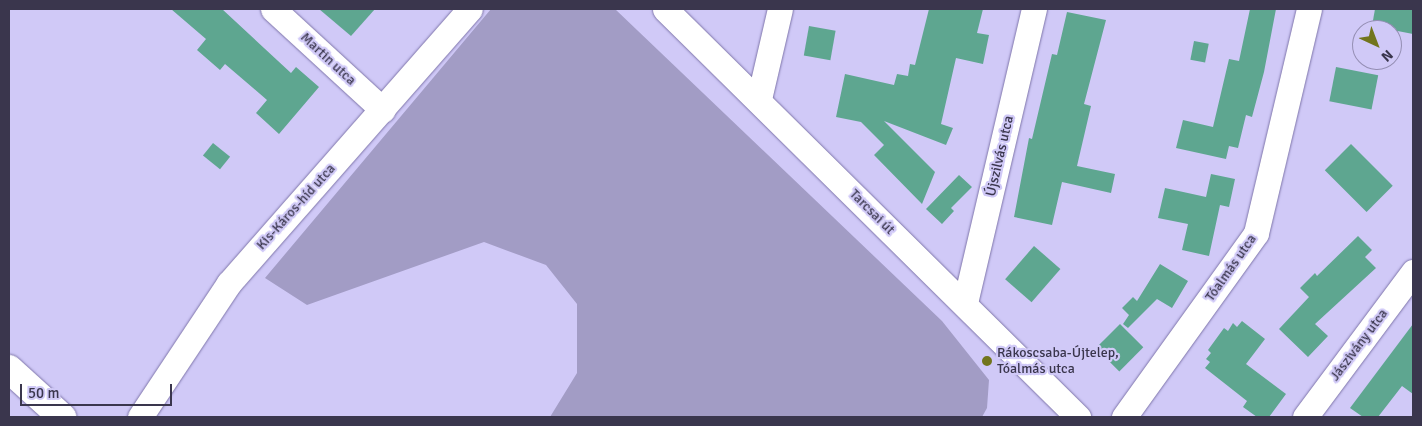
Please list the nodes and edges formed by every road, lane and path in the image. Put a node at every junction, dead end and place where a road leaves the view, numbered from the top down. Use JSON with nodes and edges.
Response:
{"nodes":[{"id":1,"x":273,"y":9,"type":"edge"},
{"id":2,"x":470,"y":9,"type":"edge"},
{"id":3,"x":665,"y":9,"type":"edge"},
{"id":4,"x":780,"y":9,"type":"edge"},
{"id":5,"x":1034,"y":9,"type":"edge"},
{"id":6,"x":1309,"y":9,"type":"edge"},
{"id":7,"x":759,"y":99,"type":"junction"},
{"id":8,"x":383,"y":110,"type":"junction"},
{"id":9,"x":1413,"y":272,"type":"edge"},
{"id":10,"x":965,"y":303,"type":"junction"},
{"id":11,"x":9,"y":369,"type":"edge"},
{"id":12,"x":62,"y":417,"type":"edge"},
{"id":13,"x":140,"y":417,"type":"edge"},
{"id":14,"x":1078,"y":417,"type":"edge"},
{"id":15,"x":1124,"y":417,"type":"edge"},
{"id":16,"x":1305,"y":417,"type":"edge"}],
"edges":[{"from":1,"to":8,"type":"street","name":"Martin utca"},
{"from":2,"to":8,"type":"street","name":"Kis-Káros-híd utca"},
{"from":3,"to":7,"type":"street","name":"Tarcsai út"},
{"from":4,"to":7,"type":"street"},
{"from":5,"to":10,"type":"street","name":"Újszilvás utca"},
{"from":6,"to":15,"type":"street","name":"Tóalmás utca"},
{"from":7,"to":10,"type":"street","name":"Tarcsai út"},
{"from":8,"to":13,"type":"street","name":"Kis-Káros-híd utca"},
{"from":9,"to":16,"type":"street","name":"Jászivány utca"},
{"from":10,"to":14,"type":"street","name":"Tarcsai út"},
{"from":11,"to":12,"type":"main road"}]}
